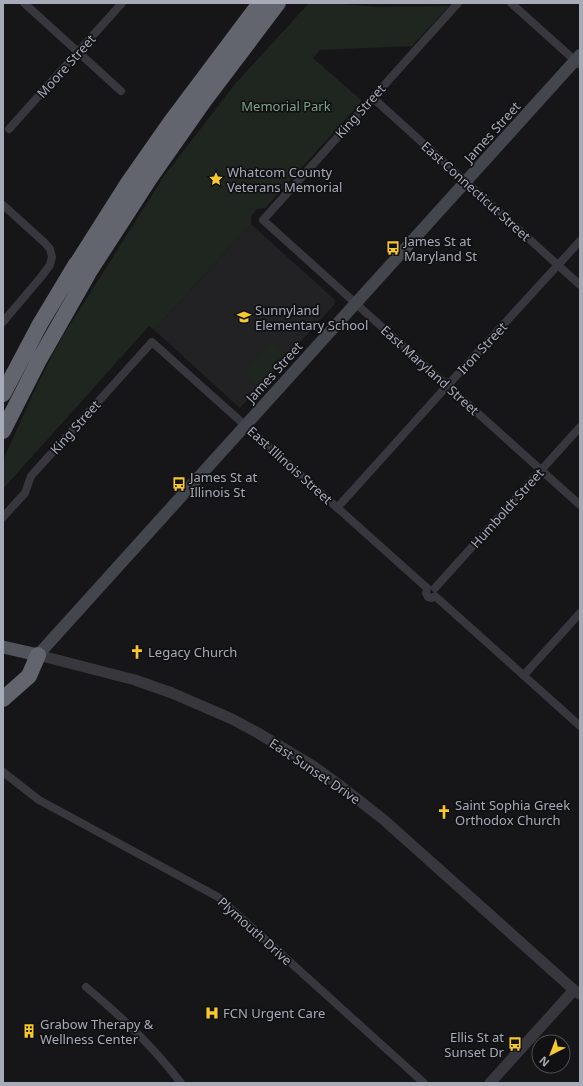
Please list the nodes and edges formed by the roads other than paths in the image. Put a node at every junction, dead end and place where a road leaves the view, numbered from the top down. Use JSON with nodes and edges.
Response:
{"nodes":[{"id":1,"x":24,"y":3,"type":"edge"},
{"id":2,"x":122,"y":3,"type":"edge"},
{"id":3,"x":260,"y":3,"type":"edge"},
{"id":4,"x":278,"y":3,"type":"edge"},
{"id":5,"x":458,"y":3,"type":"edge"},
{"id":6,"x":511,"y":3,"type":"edge"},
{"id":7,"x":78,"y":52,"type":"junction"},
{"id":8,"x":578,"y":60,"type":"edge"},
{"id":9,"x":121,"y":90,"type":"dead end"},
{"id":10,"x":373,"y":98,"type":"junction"},
{"id":11,"x":9,"y":129,"type":"dead end"},
{"id":12,"x":466,"y":181,"type":"junction"},
{"id":13,"x":3,"y":205,"type":"edge"},
{"id":14,"x":263,"y":220,"type":"joint"},
{"id":15,"x":580,"y":242,"type":"edge"},
{"id":16,"x":559,"y":265,"type":"junction"},
{"id":17,"x":83,"y":268,"type":"junction"},
{"id":18,"x":580,"y":285,"type":"edge"},
{"id":19,"x":356,"y":303,"type":"junction"},
{"id":20,"x":3,"y":322,"type":"edge"},
{"id":21,"x":40,"y":324,"type":"junction"},
{"id":22,"x":152,"y":342,"type":"joint"},
{"id":23,"x":3,"y":372,"type":"edge"},
{"id":24,"x":447,"y":386,"type":"junction"},
{"id":25,"x":3,"y":394,"type":"edge"},
{"id":26,"x":246,"y":425,"type":"junction"},
{"id":27,"x":580,"y":427,"type":"edge"},
{"id":28,"x":3,"y":431,"type":"edge"},
{"id":29,"x":541,"y":470,"type":"junction"},
{"id":30,"x":580,"y":505,"type":"edge"},
{"id":31,"x":337,"y":508,"type":"junction"},
{"id":32,"x":3,"y":517,"type":"edge"},
{"id":33,"x":432,"y":591,"type":"junction"},
{"id":34,"x":580,"y":613,"type":"edge"},
{"id":35,"x":3,"y":647,"type":"edge"},
{"id":36,"x":38,"y":655,"type":"junction"},
{"id":37,"x":524,"y":676,"type":"junction"},
{"id":38,"x":3,"y":684,"type":"edge"},
{"id":39,"x":3,"y":699,"type":"edge"},
{"id":40,"x":580,"y":726,"type":"edge"},
{"id":41,"x":3,"y":772,"type":"edge"},
{"id":42,"x":86,"y":986,"type":"dead end"},
{"id":43,"x":578,"y":989,"type":"edge"},
{"id":44,"x":181,"y":1083,"type":"edge"},
{"id":45,"x":424,"y":1083,"type":"edge"},
{"id":46,"x":490,"y":1083,"type":"edge"}],
"edges":[{"from":1,"to":7,"type":"street"},
{"from":2,"to":7,"type":"street","name":"Moore Street"},
{"from":3,"to":17,"type":"highway"},
{"from":4,"to":17,"type":"highway"},
{"from":5,"to":10,"type":"street","name":"King Street"},
{"from":6,"to":8,"type":"street"},
{"from":7,"to":9,"type":"street"},
{"from":7,"to":11,"type":"street","name":"Moore Street"},
{"from":8,"to":12,"type":"main road","name":"James Street"},
{"from":10,"to":12,"type":"street","name":"East Connecticut Street"},
{"from":10,"to":14,"type":"street","name":"King Street"},
{"from":12,"to":16,"type":"street","name":"East Connecticut Street"},
{"from":12,"to":19,"type":"main road","name":"James Street"},
{"from":13,"to":20,"type":"street"},
{"from":14,"to":19,"type":"street","name":"East Maryland Street"},
{"from":15,"to":16,"type":"street","name":"Iron Street"},
{"from":16,"to":18,"type":"street","name":"East Connecticut Street"},
{"from":16,"to":24,"type":"street","name":"Iron Street"},
{"from":17,"to":21,"type":"highway"},
{"from":17,"to":28,"type":"highway"},
{"from":19,"to":24,"type":"street","name":"East Maryland Street"},
{"from":19,"to":26,"type":"main road","name":"James Street"},
{"from":21,"to":23,"type":"highway"},
{"from":21,"to":25,"type":"highway"},
{"from":22,"to":26,"type":"street","name":"East Illinois Street"},
{"from":22,"to":32,"type":"street","name":"King Street"},
{"from":24,"to":29,"type":"street","name":"East Maryland Street"},
{"from":24,"to":31,"type":"street","name":"Iron Street"},
{"from":26,"to":31,"type":"street","name":"East Illinois Street"},
{"from":26,"to":36,"type":"main road","name":"James Street"},
{"from":27,"to":29,"type":"street","name":"Humboldt Street"},
{"from":29,"to":30,"type":"street","name":"East Maryland Street"},
{"from":29,"to":33,"type":"street","name":"Humboldt Street"},
{"from":31,"to":33,"type":"street","name":"East Illinois Street"},
{"from":33,"to":37,"type":"street","name":"East Illinois Street"},
{"from":34,"to":37,"type":"street"},
{"from":35,"to":36,"type":"main road","name":"East Sunset Drive"},
{"from":36,"to":38,"type":"highway"},
{"from":36,"to":39,"type":"highway"},
{"from":36,"to":43,"type":"street","name":"East Sunset Drive"},
{"from":37,"to":40,"type":"street","name":"East Illinois Street"},
{"from":41,"to":45,"type":"street","name":"Plymouth Drive"},
{"from":42,"to":44,"type":"street"},
{"from":43,"to":46,"type":"street"}]}
